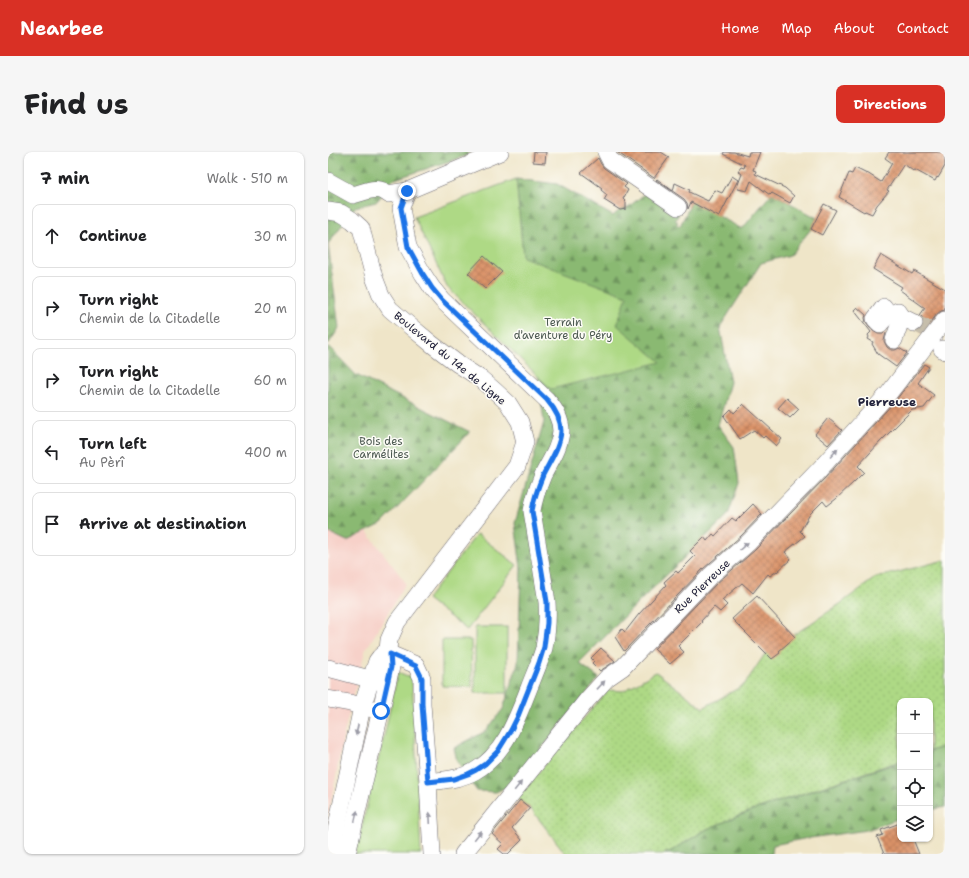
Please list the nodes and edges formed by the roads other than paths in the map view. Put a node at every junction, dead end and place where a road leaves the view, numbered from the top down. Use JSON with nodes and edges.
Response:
{"nodes":[{"id":1,"x":500,"y":152,"type":"edge"},
{"id":2,"x":606,"y":152,"type":"edge"},
{"id":3,"x":328,"y":181,"type":"edge"},
{"id":4,"x":407,"y":191,"type":"junction"},
{"id":5,"x":678,"y":207,"type":"dead end"},
{"id":6,"x":328,"y":211,"type":"edge"},
{"id":7,"x":900,"y":311,"type":"dead end"},
{"id":8,"x":945,"y":320,"type":"edge"},
{"id":9,"x":894,"y":340,"type":"dead end"},
{"id":10,"x":938,"y":346,"type":"edge"},
{"id":11,"x":389,"y":652,"type":"junction"},
{"id":12,"x":328,"y":668,"type":"edge"},
{"id":13,"x":371,"y":679,"type":"junction"},
{"id":14,"x":387,"y":684,"type":"junction"},
{"id":15,"x":328,"y":693,"type":"edge"},
{"id":16,"x":328,"y":699,"type":"edge"},
{"id":17,"x":363,"y":704,"type":"junction"},
{"id":18,"x":381,"y":711,"type":"junction"},
{"id":19,"x":428,"y":782,"type":"junction"},
{"id":20,"x":331,"y":854,"type":"edge"},
{"id":21,"x":346,"y":854,"type":"edge"},
{"id":22,"x":432,"y":854,"type":"edge"},
{"id":23,"x":463,"y":854,"type":"edge"}],
"edges":[{"from":1,"to":4,"type":"street"},
{"from":2,"to":5,"type":"street"},
{"from":3,"to":4,"type":"street"},
{"from":4,"to":19,"type":"street"},
{"from":6,"to":11,"type":"street","name":"Boulevard du 14e de Ligne"},
{"from":7,"to":9,"type":"street"},
{"from":8,"to":10,"type":"street","name":"Rue Pierreuse"},
{"from":23,"to":10,"type":"street","name":"Rue Pierreuse","one_way":true},
{"from":11,"to":13,"type":"street"},
{"from":11,"to":14,"type":"street"},
{"from":11,"to":19,"type":"street"},
{"from":12,"to":13,"type":"street"},
{"from":13,"to":14,"type":"street"},
{"from":13,"to":17,"type":"street"},
{"from":14,"to":18,"type":"street"},
{"from":15,"to":17,"type":"street"},
{"from":16,"to":17,"type":"street"},
{"from":17,"to":18,"type":"street"},
{"from":17,"to":20,"type":"street","one_way":true},
{"from":21,"to":18,"type":"street","one_way":true},
{"from":22,"to":19,"type":"street","one_way":true}]}
